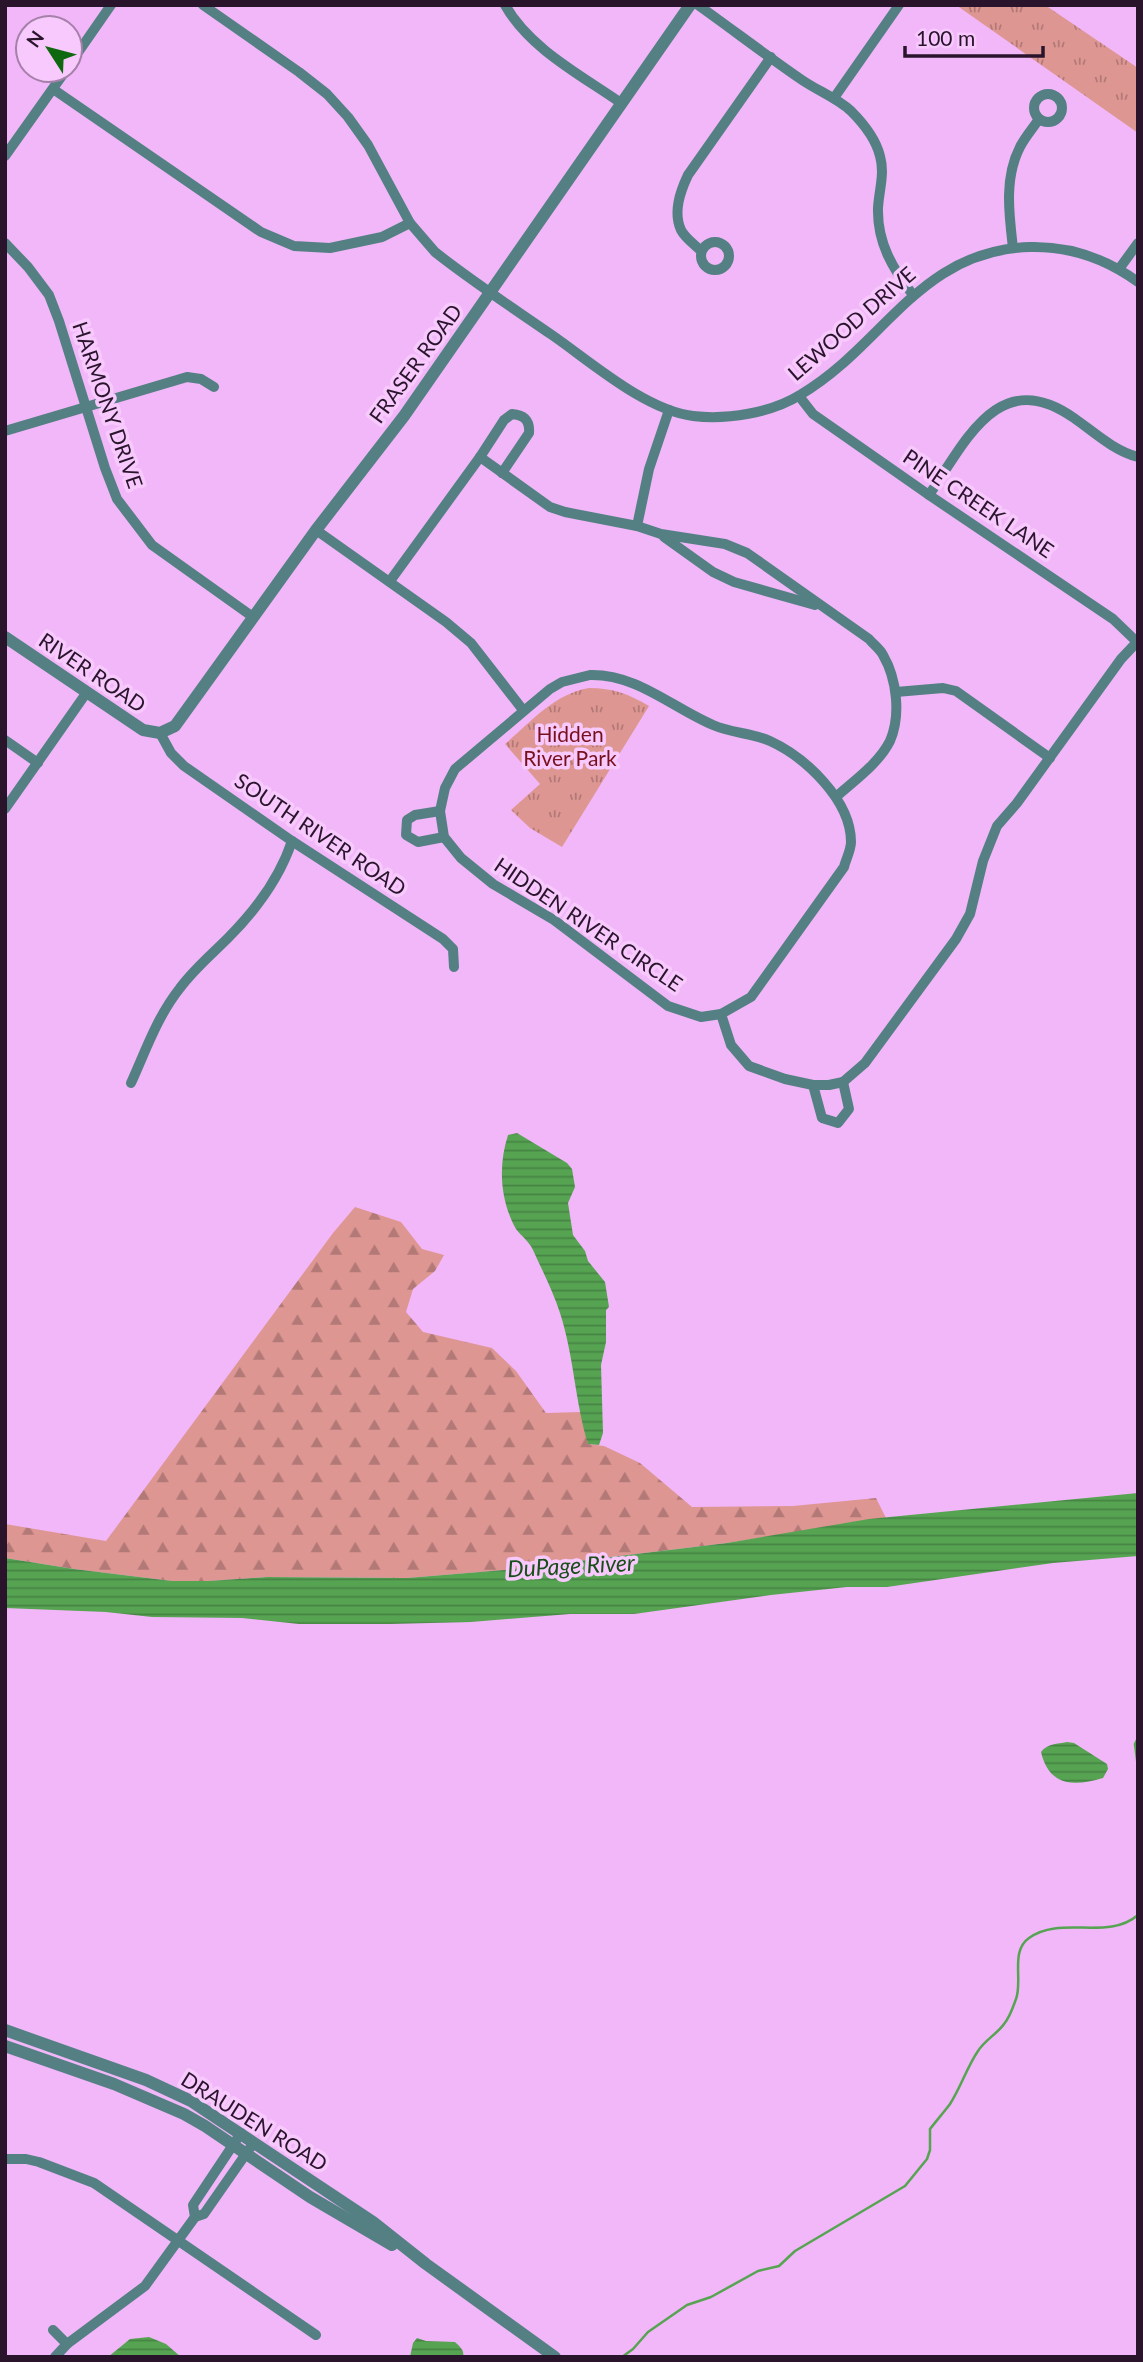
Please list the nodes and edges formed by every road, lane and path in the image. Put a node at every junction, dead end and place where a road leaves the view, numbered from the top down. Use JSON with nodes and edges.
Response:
{"nodes":[{"id":1,"x":111,"y":5,"type":"edge"},
{"id":2,"x":203,"y":5,"type":"edge"},
{"id":3,"x":505,"y":5,"type":"edge"},
{"id":4,"x":690,"y":5,"type":"edge"},
{"id":5,"x":698,"y":5,"type":"edge"},
{"id":6,"x":899,"y":5,"type":"edge"},
{"id":7,"x":84,"y":44,"type":"edge"},
{"id":8,"x":771,"y":57,"type":"junction"},
{"id":9,"x":56,"y":84,"type":"edge"},
{"id":10,"x":53,"y":89,"type":"junction"},
{"id":11,"x":834,"y":98,"type":"junction"},
{"id":12,"x":621,"y":103,"type":"junction"},
{"id":13,"x":1039,"y":119,"type":"dead end"},
{"id":14,"x":5,"y":156,"type":"edge"},
{"id":15,"x":410,"y":223,"type":"junction"},
{"id":16,"x":5,"y":243,"type":"edge"},
{"id":17,"x":1138,"y":243,"type":"edge"},
{"id":18,"x":1013,"y":248,"type":"junction"},
{"id":19,"x":701,"y":251,"type":"dead end"},
{"id":20,"x":1119,"y":269,"type":"junction"},
{"id":21,"x":1138,"y":282,"type":"edge"},
{"id":22,"x":490,"y":292,"type":"junction"},
{"id":23,"x":913,"y":295,"type":"junction"},
{"id":24,"x":214,"y":387,"type":"dead end"},
{"id":25,"x":799,"y":396,"type":"junction"},
{"id":26,"x":86,"y":405,"type":"junction"},
{"id":27,"x":668,"y":410,"type":"junction"},
{"id":28,"x":5,"y":431,"type":"edge"},
{"id":29,"x":480,"y":457,"type":"junction"},
{"id":30,"x":1138,"y":457,"type":"edge"},
{"id":31,"x":502,"y":473,"type":"junction"},
{"id":32,"x":929,"y":495,"type":"junction"},
{"id":33,"x":637,"y":526,"type":"junction"},
{"id":34,"x":316,"y":530,"type":"junction"},
{"id":35,"x":661,"y":534,"type":"junction"},
{"id":36,"x":390,"y":581,"type":"junction"},
{"id":37,"x":821,"y":606,"type":"junction"},
{"id":38,"x":253,"y":617,"type":"junction"},
{"id":39,"x":5,"y":637,"type":"edge"},
{"id":40,"x":1137,"y":641,"type":"edge"},
{"id":41,"x":87,"y":692,"type":"junction"},
{"id":42,"x":896,"y":692,"type":"junction"},
{"id":43,"x":523,"y":710,"type":"junction"},
{"id":44,"x":160,"y":733,"type":"junction"},
{"id":45,"x":5,"y":740,"type":"edge"},
{"id":46,"x":1050,"y":758,"type":"junction"},
{"id":47,"x":38,"y":763,"type":"junction"},
{"id":48,"x":837,"y":796,"type":"junction"},
{"id":49,"x":5,"y":809,"type":"edge"},
{"id":50,"x":440,"y":811,"type":"junction"},
{"id":51,"x":444,"y":837,"type":"junction"},
{"id":52,"x":292,"y":841,"type":"junction"},
{"id":53,"x":454,"y":967,"type":"dead end"},
{"id":54,"x":721,"y":1014,"type":"junction"},
{"id":55,"x":843,"y":1082,"type":"junction"},
{"id":56,"x":131,"y":1083,"type":"dead end"},
{"id":57,"x":813,"y":1084,"type":"junction"},
{"id":58,"x":5,"y":2030,"type":"edge"},
{"id":59,"x":5,"y":2046,"type":"edge"},
{"id":60,"x":241,"y":2133,"type":"junction"},
{"id":61,"x":254,"y":2141,"type":"junction"},
{"id":62,"x":233,"y":2145,"type":"junction"},
{"id":63,"x":246,"y":2153,"type":"junction"},
{"id":64,"x":5,"y":2159,"type":"edge"},
{"id":65,"x":195,"y":2217,"type":"junction"},
{"id":66,"x":178,"y":2241,"type":"junction"},
{"id":67,"x":426,"y":2264,"type":"junction"},
{"id":68,"x":53,"y":2330,"type":"dead end"},
{"id":69,"x":316,"y":2335,"type":"dead end"},
{"id":70,"x":67,"y":2344,"type":"junction"},
{"id":71,"x":55,"y":2357,"type":"edge"},
{"id":72,"x":555,"y":2357,"type":"edge"}],
"edges":[{"from":1,"to":7,"type":"street"},
{"from":2,"to":15,"type":"street","name":"LEWOOD DRIVE"},
{"from":3,"to":12,"type":"street"},
{"from":4,"to":12,"type":"street","name":"FRASER ROAD"},
{"from":5,"to":8,"type":"street"},
{"from":6,"to":11,"type":"street"},
{"from":8,"to":11,"type":"street"},
{"from":8,"to":19,"type":"street"},
{"from":9,"to":10,"type":"street"},
{"from":10,"to":14,"type":"street"},
{"from":10,"to":15,"type":"street"},
{"from":11,"to":23,"type":"street"},
{"from":12,"to":22,"type":"street","name":"FRASER ROAD"},
{"from":13,"to":18,"type":"street"},
{"from":15,"to":22,"type":"street","name":"LEWOOD DRIVE"},
{"from":16,"to":26,"type":"street","name":"HARMONY DRIVE"},
{"from":17,"to":20,"type":"street"},
{"from":18,"to":20,"type":"street","name":"LEWOOD DRIVE"},
{"from":18,"to":23,"type":"street","name":"LEWOOD DRIVE"},
{"from":20,"to":21,"type":"street","name":"LEWOOD DRIVE"},
{"from":22,"to":27,"type":"street","name":"LEWOOD DRIVE"},
{"from":22,"to":34,"type":"street","name":"FRASER ROAD"},
{"from":23,"to":25,"type":"street","name":"LEWOOD DRIVE"},
{"from":24,"to":26,"type":"street"},
{"from":25,"to":27,"type":"street","name":"LEWOOD DRIVE"},
{"from":25,"to":32,"type":"street","name":"PINE CREEK LANE"},
{"from":26,"to":28,"type":"street"},
{"from":26,"to":38,"type":"street","name":"HARMONY DRIVE"},
{"from":27,"to":33,"type":"street"},
{"from":29,"to":31,"type":"street"},
{"from":29,"to":31,"type":"street"},
{"from":29,"to":36,"type":"street"},
{"from":30,"to":32,"type":"street"},
{"from":31,"to":33,"type":"street"},
{"from":32,"to":40,"type":"street","name":"PINE CREEK LANE"},
{"from":33,"to":35,"type":"street"},
{"from":34,"to":36,"type":"street"},
{"from":34,"to":38,"type":"street","name":"FRASER ROAD"},
{"from":35,"to":37,"type":"street"},
{"from":35,"to":37,"type":"street"},
{"from":36,"to":43,"type":"street"},
{"from":37,"to":42,"type":"street"},
{"from":38,"to":44,"type":"street","name":"FRASER ROAD"},
{"from":39,"to":41,"type":"street","name":"RIVER ROAD"},
{"from":40,"to":46,"type":"street"},
{"from":41,"to":44,"type":"street","name":"RIVER ROAD"},
{"from":41,"to":47,"type":"street"},
{"from":42,"to":46,"type":"street"},
{"from":42,"to":48,"type":"street"},
{"from":43,"to":48,"type":"street"},
{"from":43,"to":50,"type":"street"},
{"from":44,"to":52,"type":"street","name":"SOUTH RIVER ROAD"},
{"from":45,"to":47,"type":"street"},
{"from":46,"to":55,"type":"street"},
{"from":47,"to":49,"type":"street"},
{"from":48,"to":54,"type":"street"},
{"from":50,"to":51,"type":"street"},
{"from":50,"to":51,"type":"street"},
{"from":51,"to":54,"type":"street","name":"HIDDEN RIVER CIRCLE"},
{"from":52,"to":53,"type":"street","name":"SOUTH RIVER ROAD"},
{"from":52,"to":56,"type":"street"},
{"from":54,"to":57,"type":"street"},
{"from":55,"to":57,"type":"street"},
{"from":55,"to":57,"type":"street"},
{"from":58,"to":60,"type":"street","name":"DRAUDEN ROAD"},
{"from":59,"to":62,"type":"street","name":"DRAUDEN ROAD"},
{"from":60,"to":61,"type":"street","name":"DRAUDEN ROAD"},
{"from":60,"to":62,"type":"street"},
{"from":61,"to":63,"type":"street"},
{"from":61,"to":67,"type":"street","name":"DRAUDEN ROAD"},
{"from":62,"to":63,"type":"street","name":"DRAUDEN ROAD"},
{"from":62,"to":65,"type":"street"},
{"from":63,"to":65,"type":"street"},
{"from":63,"to":67,"type":"street","name":"DRAUDEN ROAD"},
{"from":64,"to":66,"type":"street"},
{"from":65,"to":66,"type":"street"},
{"from":66,"to":69,"type":"street"},
{"from":66,"to":70,"type":"street"},
{"from":67,"to":72,"type":"street","name":"DRAUDEN ROAD"},
{"from":68,"to":70,"type":"street"},
{"from":70,"to":71,"type":"street"}]}
